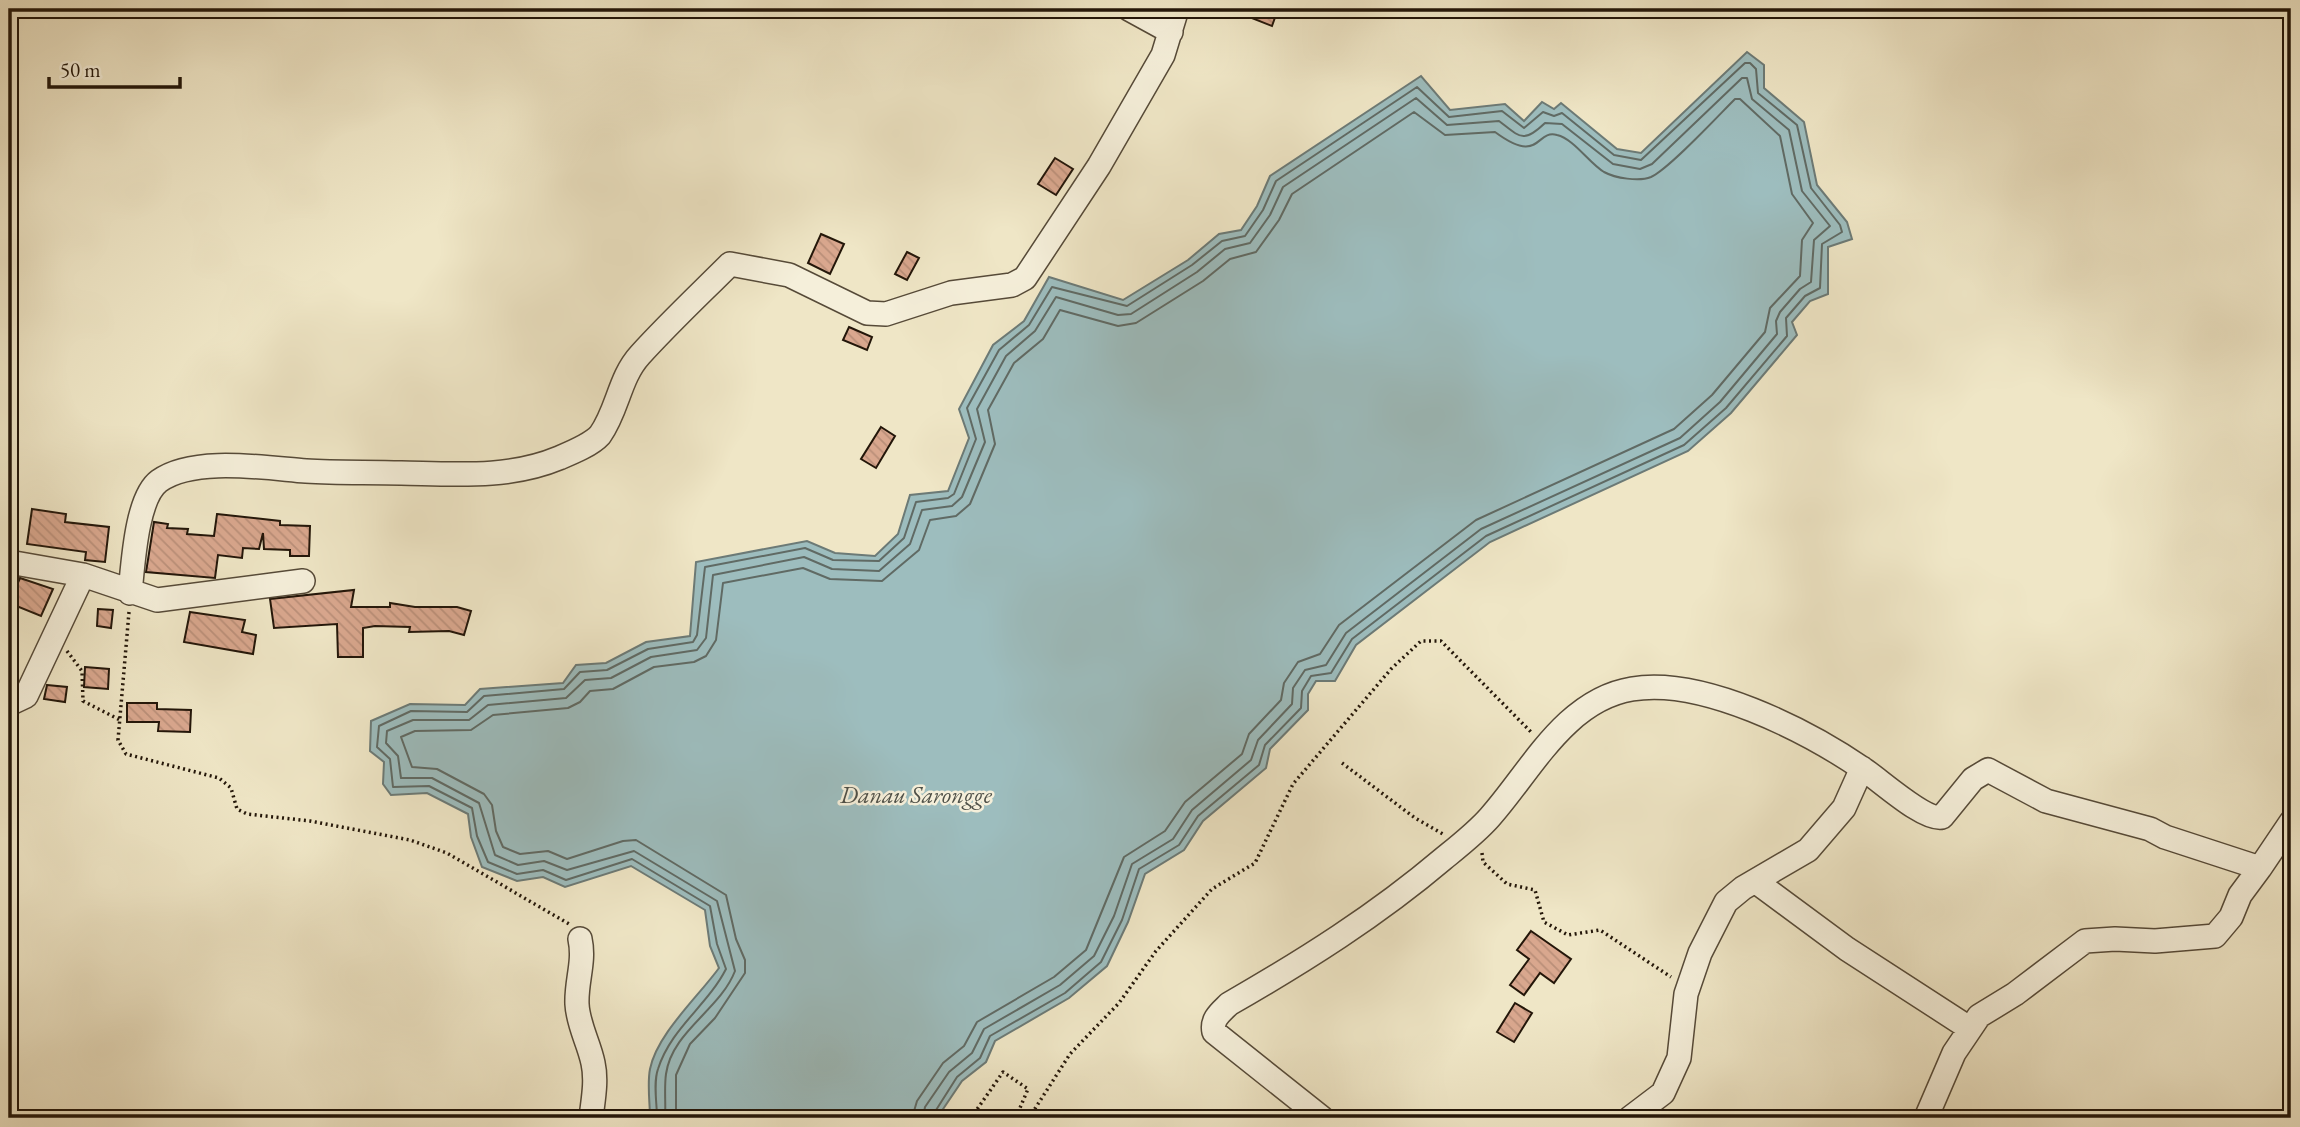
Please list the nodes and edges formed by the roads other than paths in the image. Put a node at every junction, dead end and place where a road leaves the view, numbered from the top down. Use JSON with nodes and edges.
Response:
{"nodes":[{"id":1,"x":1129,"y":9,"type":"edge"},
{"id":2,"x":1177,"y":9,"type":"edge"},
{"id":3,"x":1171,"y":32,"type":"junction"},
{"id":4,"x":9,"y":562,"type":"edge"},
{"id":5,"x":83,"y":575,"type":"junction"},
{"id":6,"x":303,"y":581,"type":"dead end"},
{"id":7,"x":130,"y":593,"type":"junction"},
{"id":8,"x":9,"y":704,"type":"edge"},
{"id":9,"x":1862,"y":768,"type":"junction"},
{"id":10,"x":2291,"y":822,"type":"edge"},
{"id":11,"x":2260,"y":868,"type":"junction"},
{"id":12,"x":1755,"y":881,"type":"junction"},
{"id":13,"x":580,"y":939,"type":"road end"},
{"id":14,"x":1969,"y":1028,"type":"junction"},
{"id":15,"x":591,"y":1118,"type":"edge"},
{"id":16,"x":1322,"y":1118,"type":"edge"},
{"id":17,"x":1630,"y":1118,"type":"edge"},
{"id":18,"x":1926,"y":1118,"type":"edge"}],
"edges":[{"from":1,"to":3,"type":"street"},
{"from":2,"to":3,"type":"street"},
{"from":3,"to":7,"type":"street"},
{"from":4,"to":5,"type":"street"},
{"from":5,"to":7,"type":"street"},
{"from":5,"to":8,"type":"street"},
{"from":6,"to":7,"type":"street"},
{"from":9,"to":11,"type":"street"},
{"from":9,"to":12,"type":"street"},
{"from":9,"to":16,"type":"street"},
{"from":10,"to":11,"type":"street"},
{"from":11,"to":14,"type":"street"},
{"from":12,"to":14,"type":"street"},
{"from":12,"to":17,"type":"street"},
{"from":13,"to":15,"type":"street"},
{"from":14,"to":18,"type":"street"}]}
